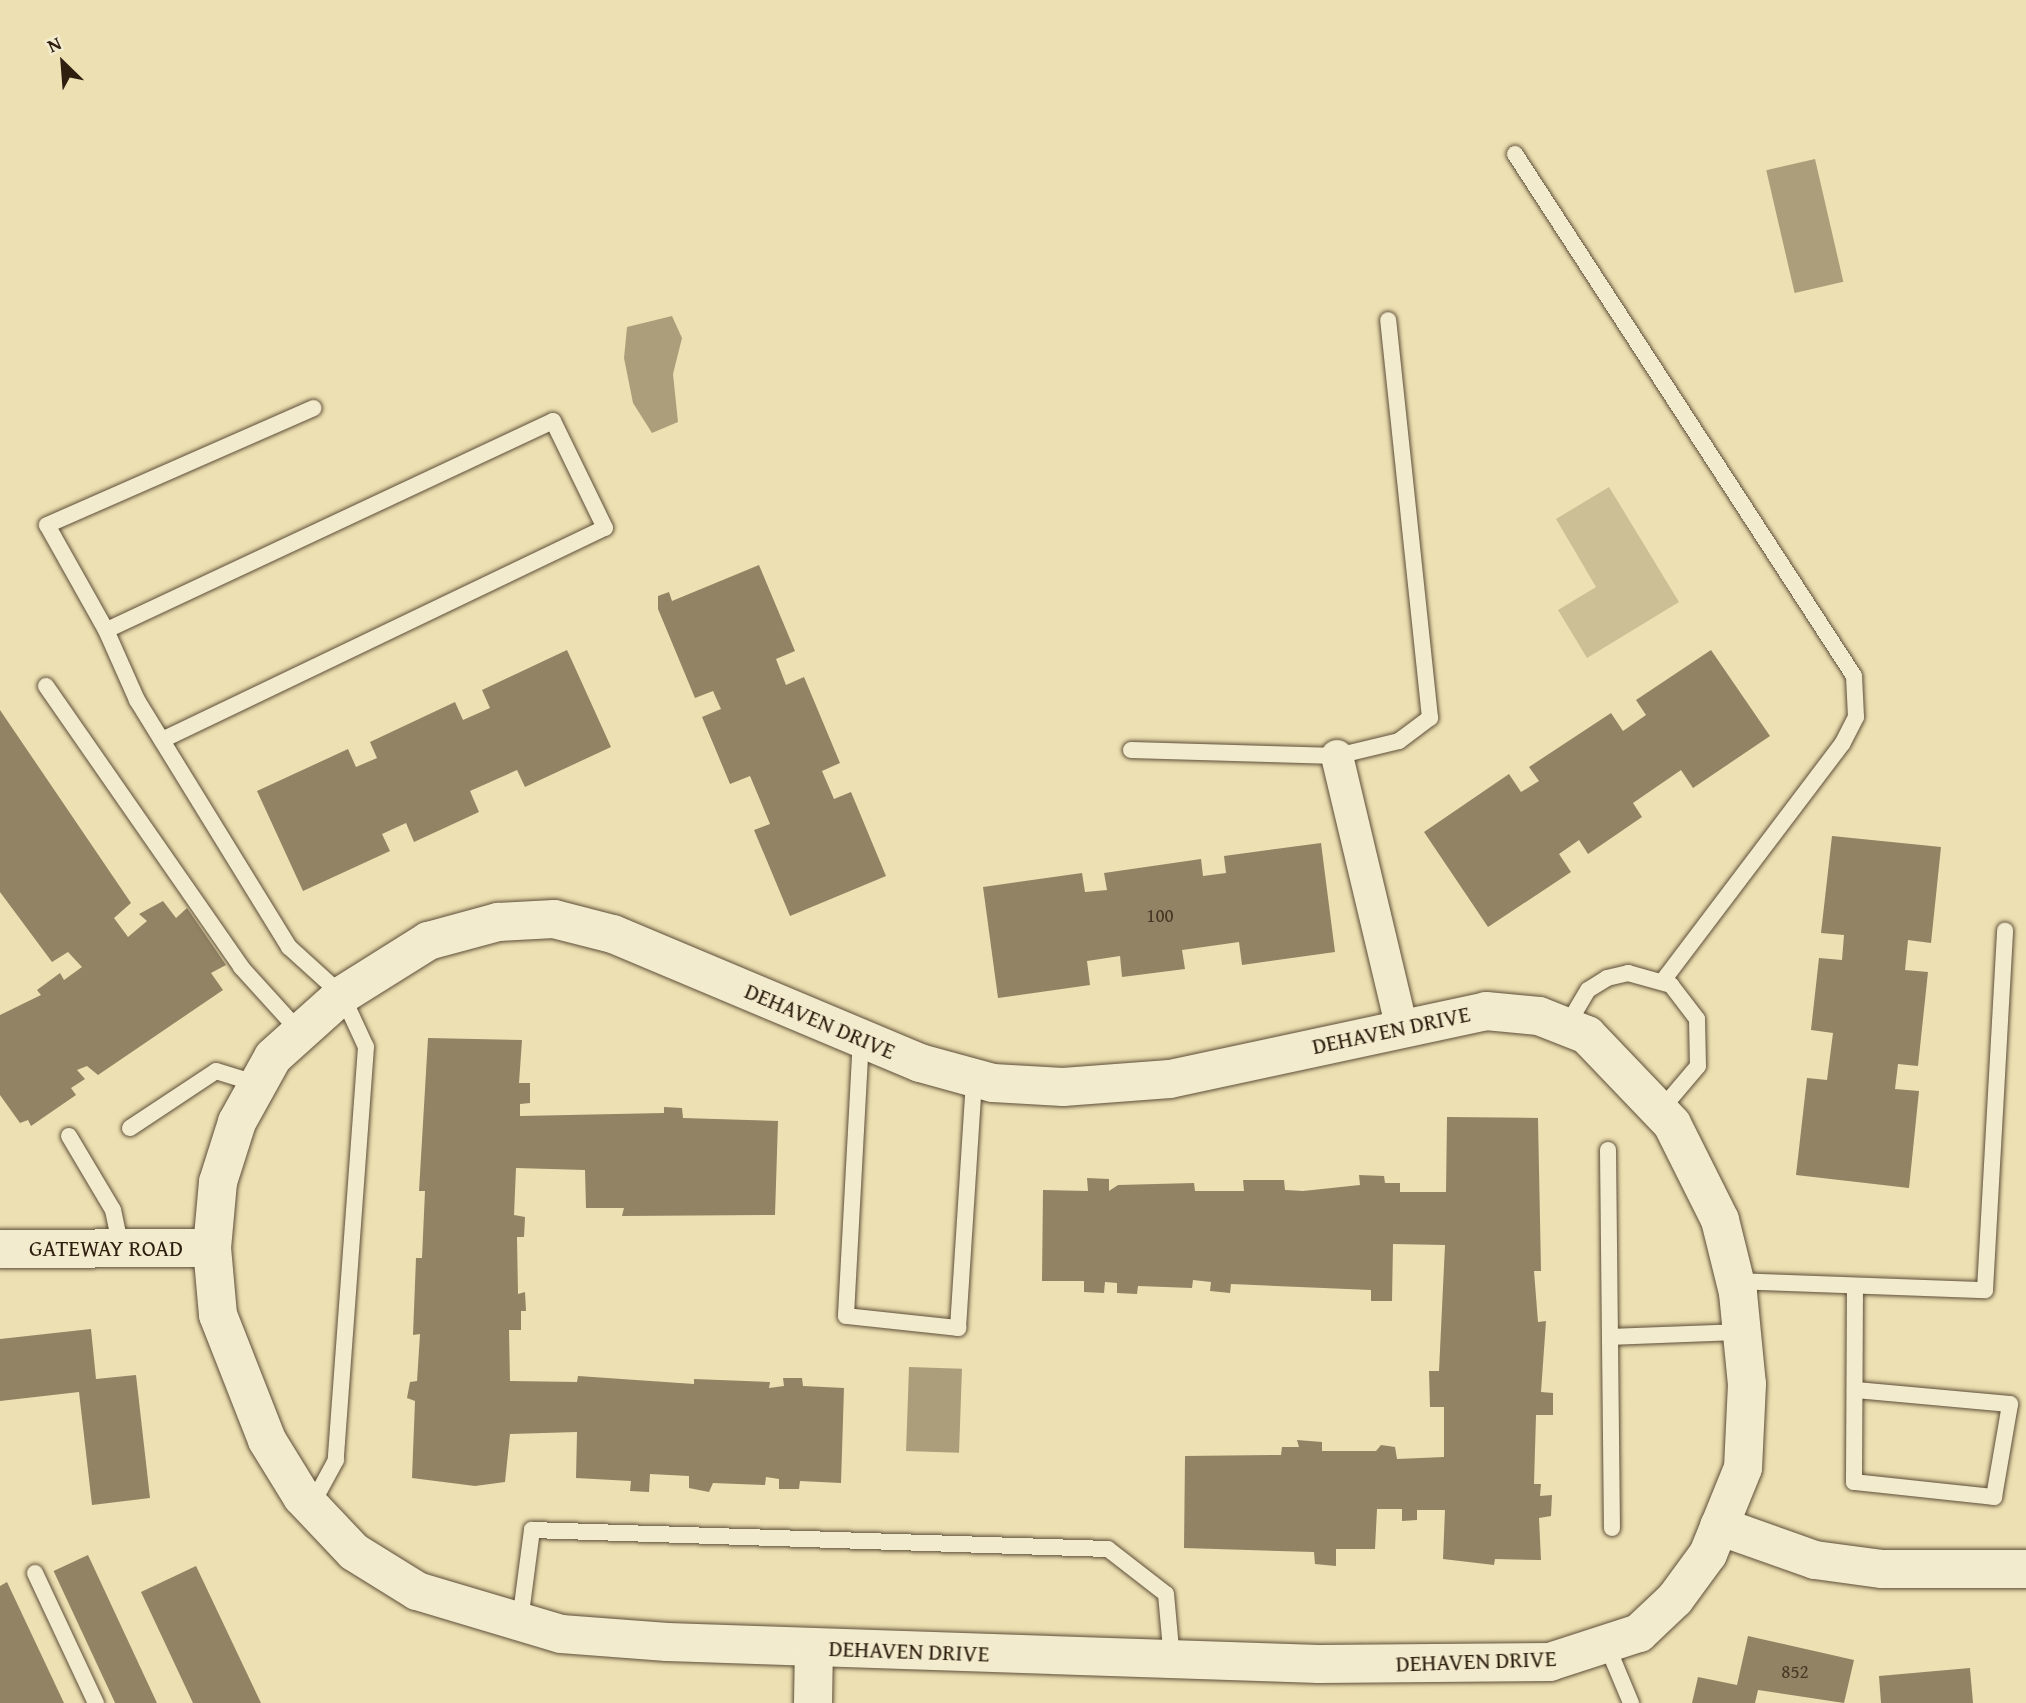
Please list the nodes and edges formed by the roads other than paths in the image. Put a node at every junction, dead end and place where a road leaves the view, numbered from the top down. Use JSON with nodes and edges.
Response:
{"nodes":[{"id":1,"x":1515,"y":154,"type":"dead end"},
{"id":2,"x":1388,"y":320,"type":"dead end"},
{"id":3,"x":313,"y":408,"type":"dead end"},
{"id":4,"x":106,"y":630,"type":"junction"},
{"id":5,"x":46,"y":686,"type":"dead end"},
{"id":6,"x":162,"y":740,"type":"junction"},
{"id":7,"x":1131,"y":750,"type":"dead end"},
{"id":8,"x":1337,"y":756,"type":"junction"},
{"id":9,"x":2005,"y":931,"type":"dead end"},
{"id":10,"x":1663,"y":981,"type":"junction"},
{"id":11,"x":342,"y":995,"type":"junction"},
{"id":12,"x":1401,"y":1025,"type":"junction"},
{"id":13,"x":1566,"y":1027,"type":"junction"},
{"id":14,"x":300,"y":1032,"type":"junction"},
{"id":15,"x":861,"y":1038,"type":"junction"},
{"id":16,"x":975,"y":1077,"type":"junction"},
{"id":17,"x":258,"y":1084,"type":"junction"},
{"id":18,"x":1652,"y":1107,"type":"junction"},
{"id":19,"x":130,"y":1128,"type":"dead end"},
{"id":20,"x":69,"y":1136,"type":"dead end"},
{"id":21,"x":1608,"y":1150,"type":"dead end"},
{"id":22,"x":120,"y":1244,"type":"junction"},
{"id":23,"x":212,"y":1248,"type":"junction"},
{"id":24,"x":0,"y":1249,"type":"edge"},
{"id":25,"x":1735,"y":1281,"type":"junction"},
{"id":26,"x":1855,"y":1286,"type":"junction"},
{"id":27,"x":1742,"y":1332,"type":"junction"},
{"id":28,"x":1610,"y":1337,"type":"junction"},
{"id":29,"x":1856,"y":1390,"type":"junction"},
{"id":30,"x":311,"y":1506,"type":"junction"},
{"id":31,"x":1719,"y":1526,"type":"junction"},
{"id":32,"x":1612,"y":1528,"type":"dead end"},
{"id":33,"x":2026,"y":1569,"type":"edge"},
{"id":34,"x":35,"y":1573,"type":"dead end"},
{"id":35,"x":520,"y":1624,"type":"junction"},
{"id":36,"x":814,"y":1648,"type":"junction"},
{"id":37,"x":1608,"y":1648,"type":"junction"},
{"id":38,"x":1172,"y":1660,"type":"junction"},
{"id":39,"x":96,"y":1703,"type":"edge"},
{"id":40,"x":813,"y":1703,"type":"edge"},
{"id":41,"x":1631,"y":1703,"type":"edge"}],
"edges":[{"from":1,"to":10,"type":"lane"},
{"from":2,"to":8,"type":"lane"},
{"from":3,"to":4,"type":"lane"},
{"from":4,"to":6,"type":"lane"},
{"from":4,"to":6,"type":"lane"},
{"from":5,"to":14,"type":"lane"},
{"from":6,"to":11,"type":"lane"},
{"from":7,"to":8,"type":"lane"},
{"from":8,"to":12,"type":"street"},
{"from":9,"to":26,"type":"lane"},
{"from":10,"to":13,"type":"lane"},
{"from":10,"to":18,"type":"lane"},
{"from":11,"to":14,"type":"street","name":"DEHAVEN DRIVE"},
{"from":11,"to":15,"type":"street","name":"DEHAVEN DRIVE"},
{"from":11,"to":30,"type":"lane"},
{"from":12,"to":13,"type":"street","name":"DEHAVEN DRIVE"},
{"from":12,"to":16,"type":"street","name":"DEHAVEN DRIVE"},
{"from":13,"to":18,"type":"street","name":"DEHAVEN DRIVE"},
{"from":14,"to":17,"type":"street","name":"DEHAVEN DRIVE"},
{"from":15,"to":16,"type":"street","name":"DEHAVEN DRIVE"},
{"from":15,"to":16,"type":"lane"},
{"from":17,"to":19,"type":"lane"},
{"from":17,"to":23,"type":"street","name":"DEHAVEN DRIVE"},
{"from":18,"to":25,"type":"street","name":"DEHAVEN DRIVE"},
{"from":20,"to":22,"type":"lane"},
{"from":21,"to":28,"type":"lane"},
{"from":22,"to":23,"type":"street","name":"GATEWAY ROAD"},
{"from":22,"to":24,"type":"street","name":"GATEWAY ROAD"},
{"from":23,"to":30,"type":"street","name":"DEHAVEN DRIVE"},
{"from":25,"to":26,"type":"lane"},
{"from":25,"to":27,"type":"street","name":"DEHAVEN DRIVE"},
{"from":26,"to":29,"type":"lane"},
{"from":27,"to":28,"type":"lane"},
{"from":27,"to":31,"type":"street","name":"DEHAVEN DRIVE"},
{"from":28,"to":32,"type":"lane"},
{"from":29,"to":29,"type":"lane"},
{"from":30,"to":35,"type":"street","name":"DEHAVEN DRIVE"},
{"from":31,"to":33,"type":"street"},
{"from":31,"to":37,"type":"street","name":"DEHAVEN DRIVE"},
{"from":34,"to":39,"type":"lane"},
{"from":35,"to":36,"type":"street","name":"DEHAVEN DRIVE"},
{"from":35,"to":38,"type":"lane"},
{"from":36,"to":38,"type":"street","name":"DEHAVEN DRIVE"},
{"from":36,"to":40,"type":"street"},
{"from":37,"to":38,"type":"street","name":"DEHAVEN DRIVE"},
{"from":37,"to":41,"type":"lane"}]}
